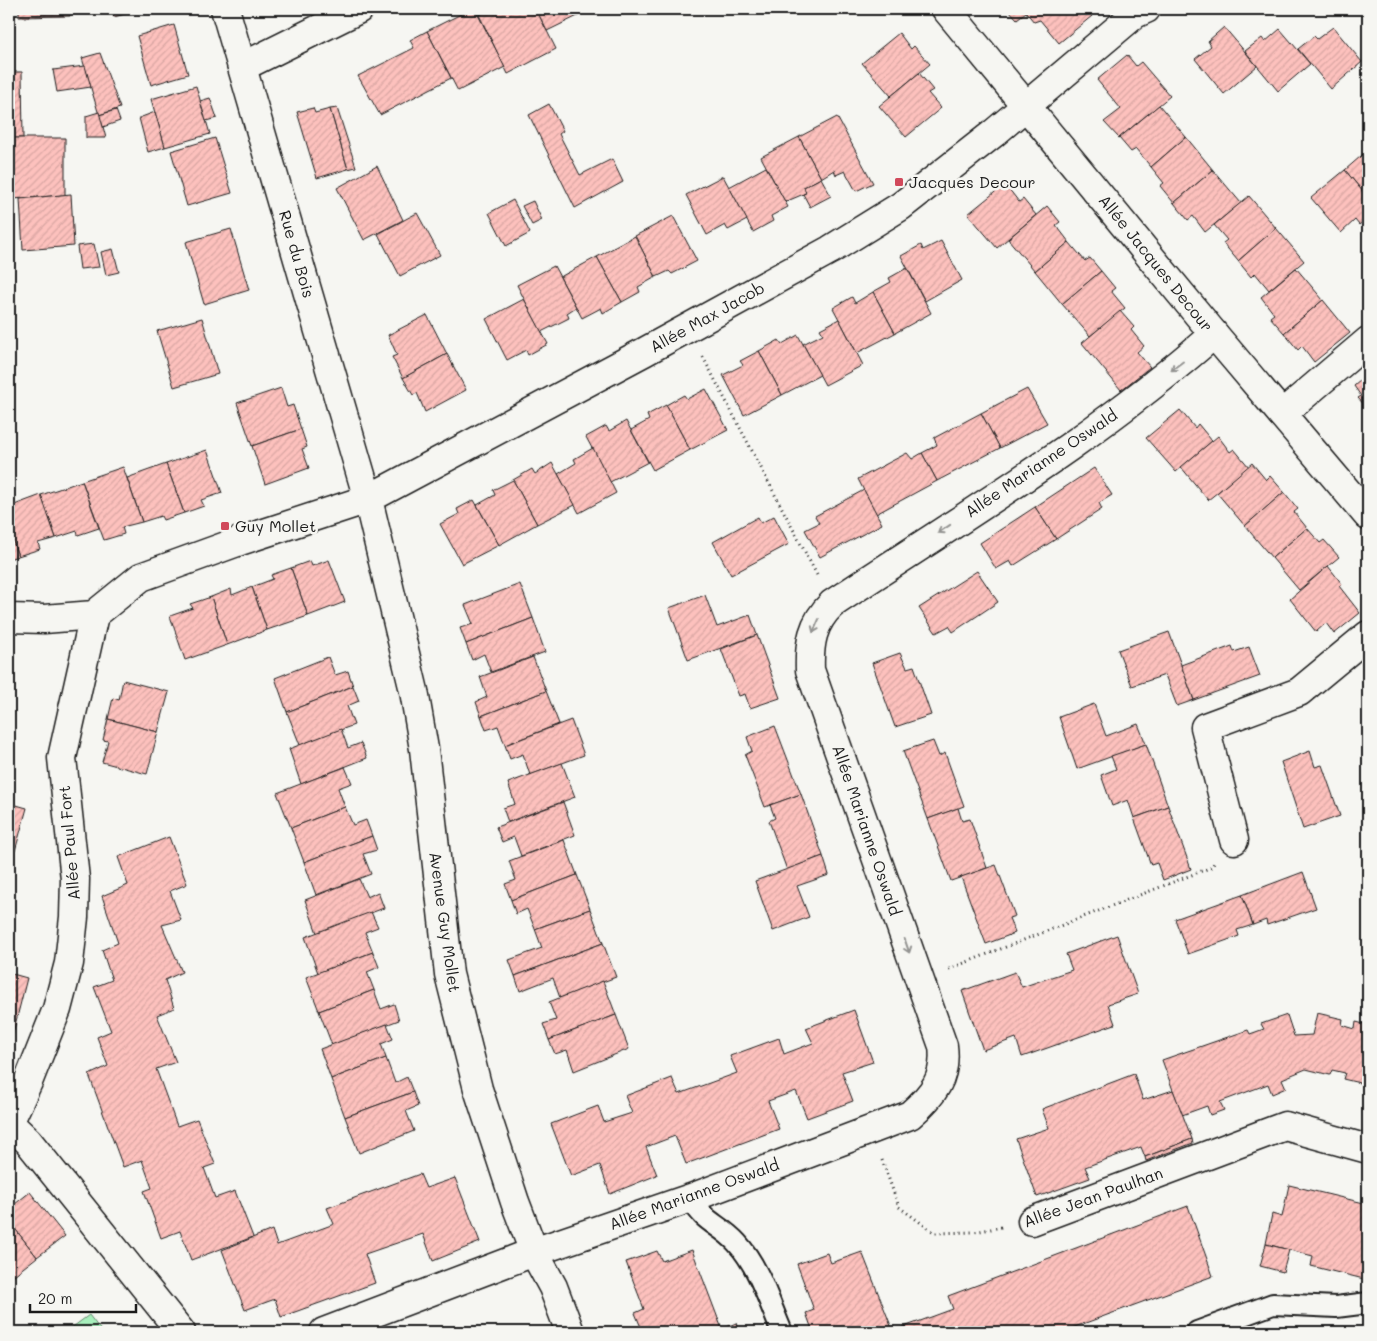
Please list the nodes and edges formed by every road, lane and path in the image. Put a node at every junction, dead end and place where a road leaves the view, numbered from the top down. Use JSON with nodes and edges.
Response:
{"nodes":[{"id":1,"x":225,"y":9,"type":"edge"},
{"id":2,"x":359,"y":9,"type":"edge"},
{"id":3,"x":946,"y":9,"type":"edge"},
{"id":4,"x":1146,"y":9,"type":"edge"},
{"id":5,"x":242,"y":67,"type":"junction"},
{"id":6,"x":1027,"y":105,"type":"junction"},
{"id":7,"x":688,"y":328,"type":"junction"},
{"id":8,"x":1214,"y":334,"type":"junction"},
{"id":9,"x":1368,"y":341,"type":"edge"},
{"id":10,"x":1282,"y":414,"type":"junction"},
{"id":11,"x":368,"y":499,"type":"junction"},
{"id":12,"x":1368,"y":516,"type":"edge"},
{"id":13,"x":832,"y":604,"type":"junction"},
{"id":14,"x":94,"y":615,"type":"junction"},
{"id":15,"x":9,"y":618,"type":"edge"},
{"id":16,"x":1368,"y":635,"type":"edge"},
{"id":17,"x":1234,"y":840,"type":"joint"},
{"id":18,"x":920,"y":980,"type":"junction"},
{"id":19,"x":9,"y":1123,"type":"edge"},
{"id":20,"x":871,"y":1129,"type":"junction"},
{"id":21,"x":1368,"y":1150,"type":"edge"},
{"id":22,"x":690,"y":1198,"type":"junction"},
{"id":23,"x":1032,"y":1221,"type":"joint"},
{"id":24,"x":534,"y":1252,"type":"junction"},
{"id":25,"x":1368,"y":1303,"type":"edge"},
{"id":26,"x":181,"y":1332,"type":"edge"},
{"id":27,"x":324,"y":1332,"type":"edge"},
{"id":28,"x":570,"y":1332,"type":"edge"},
{"id":29,"x":782,"y":1332,"type":"edge"},
{"id":30,"x":1197,"y":1332,"type":"edge"}],
"edges":[{"from":1,"to":5,"type":"street","name":"Rue du Bois"},
{"from":2,"to":5,"type":"street"},
{"from":3,"to":6,"type":"street","name":"Allée Jacques Decour"},
{"from":4,"to":6,"type":"street","name":"Allée Max Jacob"},
{"from":5,"to":11,"type":"street","name":"Rue du Bois"},
{"from":6,"to":7,"type":"street","name":"Allée Max Jacob"},
{"from":6,"to":8,"type":"street","name":"Allée Jacques Decour"},
{"from":7,"to":11,"type":"street","name":"Allée Max Jacob"},
{"from":7,"to":13,"type":"path"},
{"from":8,"to":10,"type":"street","name":"Allée Jacques Decour"},
{"from":8,"to":13,"type":"street","name":"Allée Marianne Oswald","one_way":true},
{"from":9,"to":10,"type":"street"},
{"from":10,"to":12,"type":"street","name":"Allée Jacques Decour"},
{"from":11,"to":14,"type":"street","name":"Allée Max Jacob"},
{"from":11,"to":24,"type":"street","name":"Avenue Guy Mollet"},
{"from":13,"to":18,"type":"street","name":"Allée Marianne Oswald","one_way":true},
{"from":14,"to":15,"type":"street"},
{"from":14,"to":19,"type":"street","name":"Allée Paul Fort"},
{"from":16,"to":17,"type":"street"},
{"from":17,"to":18,"type":"path"},
{"from":18,"to":20,"type":"street","name":"Allée Marianne Oswald"},
{"from":19,"to":26,"type":"street"},
{"from":20,"to":22,"type":"street","name":"Allée Marianne Oswald"},
{"from":20,"to":23,"type":"path","name":"Allée Jean Paulhan"},
{"from":21,"to":23,"type":"street","name":"Allée Jean Paulhan"},
{"from":22,"to":24,"type":"street","name":"Allée Marianne Oswald"},
{"from":22,"to":29,"type":"lane"},
{"from":24,"to":27,"type":"street","name":"Allée Marianne Oswald"},
{"from":24,"to":28,"type":"street","name":"Avenue Guy Mollet"},
{"from":25,"to":30,"type":"lane"}]}
